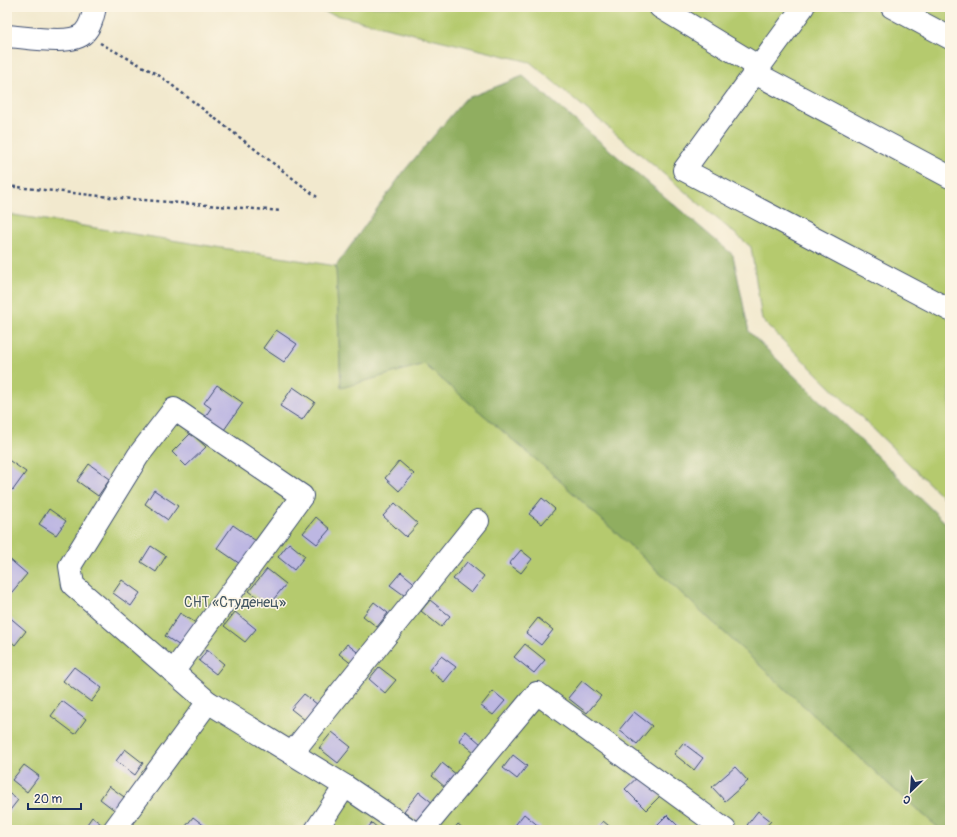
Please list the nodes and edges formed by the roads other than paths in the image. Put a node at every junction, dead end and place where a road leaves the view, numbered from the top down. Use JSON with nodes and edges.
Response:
{"nodes":[{"id":1,"x":94,"y":7,"type":"edge"},
{"id":2,"x":660,"y":7,"type":"edge"},
{"id":3,"x":803,"y":7,"type":"edge"},
{"id":4,"x":892,"y":7,"type":"edge"},
{"id":5,"x":7,"y":36,"type":"edge"},
{"id":6,"x":950,"y":38,"type":"edge"},
{"id":7,"x":757,"y":70,"type":"junction"},
{"id":8,"x":950,"y":177,"type":"edge"},
{"id":9,"x":950,"y":310,"type":"edge"},
{"id":10,"x":478,"y":521,"type":"dead end"},
{"id":11,"x":173,"y":672,"type":"junction"},
{"id":12,"x":208,"y":702,"type":"junction"},
{"id":13,"x":292,"y":753,"type":"junction"},
{"id":14,"x":345,"y":786,"type":"junction"},
{"id":15,"x":114,"y":830,"type":"edge"},
{"id":16,"x":316,"y":830,"type":"edge"},
{"id":17,"x":410,"y":830,"type":"edge"},
{"id":18,"x":423,"y":830,"type":"edge"},
{"id":19,"x":725,"y":830,"type":"edge"}],
"edges":[{"from":1,"to":5,"type":"street"},
{"from":2,"to":7,"type":"street"},
{"from":3,"to":7,"type":"street"},
{"from":4,"to":6,"type":"street"},
{"from":7,"to":8,"type":"street"},
{"from":7,"to":9,"type":"street"},
{"from":10,"to":13,"type":"street"},
{"from":11,"to":11,"type":"street"},
{"from":11,"to":12,"type":"street"},
{"from":12,"to":13,"type":"street"},
{"from":12,"to":15,"type":"street"},
{"from":13,"to":14,"type":"street"},
{"from":14,"to":16,"type":"street"},
{"from":14,"to":17,"type":"street"},
{"from":18,"to":19,"type":"street"}]}
